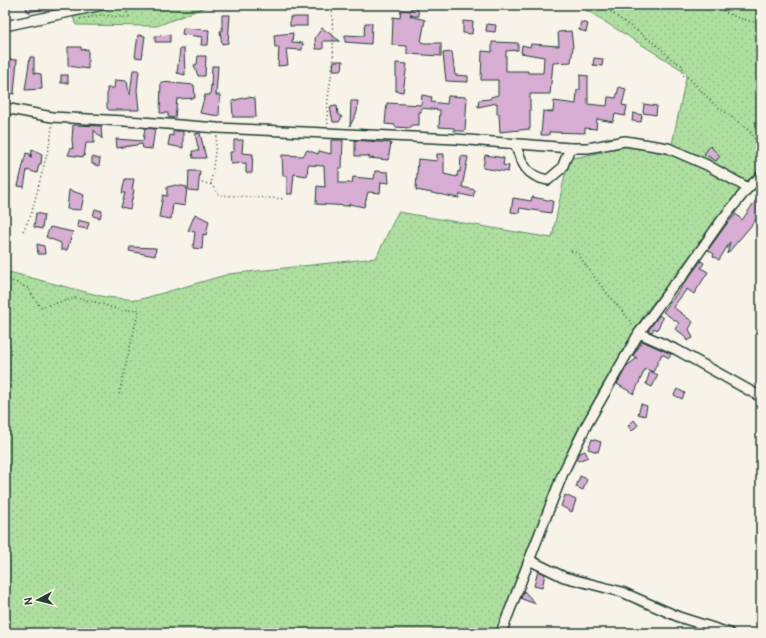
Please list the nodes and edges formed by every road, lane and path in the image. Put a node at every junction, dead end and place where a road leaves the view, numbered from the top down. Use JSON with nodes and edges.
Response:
{"nodes":[{"id":1,"x":102,"y":5,"type":"edge"},
{"id":2,"x":124,"y":5,"type":"edge"},
{"id":3,"x":333,"y":5,"type":"edge"},
{"id":4,"x":601,"y":5,"type":"edge"},
{"id":5,"x":717,"y":5,"type":"edge"},
{"id":6,"x":70,"y":12,"type":"junction"},
{"id":7,"x":761,"y":23,"type":"edge"},
{"id":8,"x":5,"y":26,"type":"edge"},
{"id":9,"x":5,"y":108,"type":"edge"},
{"id":10,"x":52,"y":118,"type":"junction"},
{"id":11,"x":217,"y":128,"type":"junction"},
{"id":12,"x":329,"y":132,"type":"junction"},
{"id":13,"x":515,"y":144,"type":"junction"},
{"id":14,"x":570,"y":148,"type":"junction"},
{"id":15,"x":761,"y":150,"type":"edge"},
{"id":16,"x":761,"y":176,"type":"edge"},
{"id":17,"x":202,"y":183,"type":"dead end"},
{"id":18,"x":211,"y":184,"type":"junction"},
{"id":19,"x":748,"y":188,"type":"junction"},
{"id":20,"x":285,"y":199,"type":"dead end"},
{"id":21,"x":23,"y":232,"type":"dead end"},
{"id":22,"x":572,"y":251,"type":"dead end"},
{"id":23,"x":5,"y":278,"type":"edge"},
{"id":24,"x":639,"y":333,"type":"junction"},
{"id":25,"x":119,"y":394,"type":"dead end"},
{"id":26,"x":761,"y":397,"type":"edge"},
{"id":27,"x":529,"y":560,"type":"junction"},
{"id":28,"x":501,"y":633,"type":"edge"},
{"id":29,"x":730,"y":633,"type":"edge"}],
"edges":[{"from":1,"to":6,"type":"street"},
{"from":2,"to":6,"type":"path"},
{"from":3,"to":12,"type":"path"},
{"from":4,"to":15,"type":"path"},
{"from":5,"to":7,"type":"path"},
{"from":6,"to":8,"type":"street"},
{"from":9,"to":10,"type":"street"},
{"from":10,"to":11,"type":"street"},
{"from":10,"to":21,"type":"path"},
{"from":11,"to":12,"type":"street"},
{"from":11,"to":18,"type":"path"},
{"from":12,"to":13,"type":"street"},
{"from":13,"to":14,"type":"street"},
{"from":13,"to":14,"type":"street"},
{"from":14,"to":19,"type":"street"},
{"from":16,"to":19,"type":"street"},
{"from":17,"to":18,"type":"path"},
{"from":18,"to":20,"type":"path"},
{"from":19,"to":24,"type":"street"},
{"from":22,"to":24,"type":"path"},
{"from":23,"to":25,"type":"path"},
{"from":24,"to":26,"type":"street"},
{"from":24,"to":27,"type":"street"},
{"from":27,"to":28,"type":"street"},
{"from":27,"to":29,"type":"street"}]}
